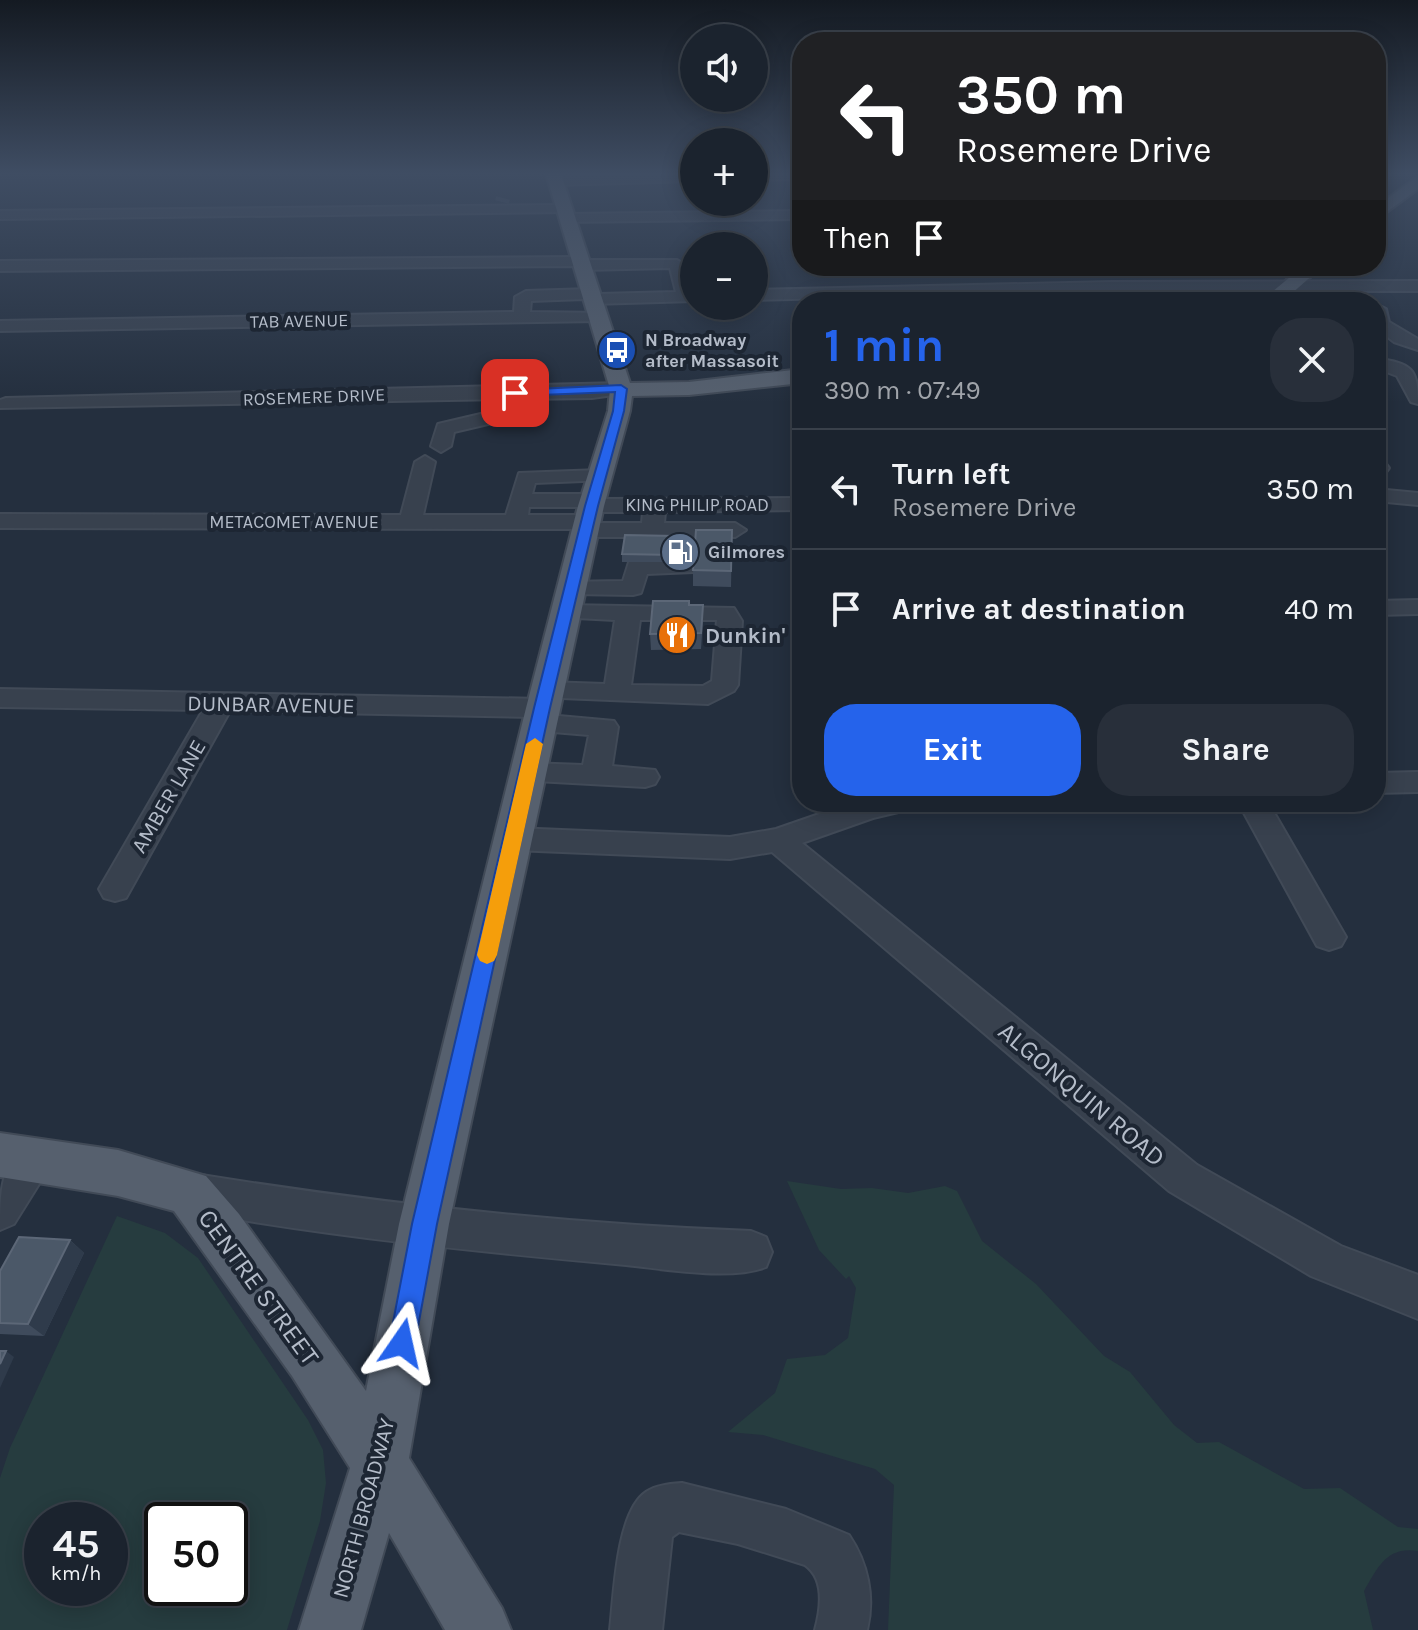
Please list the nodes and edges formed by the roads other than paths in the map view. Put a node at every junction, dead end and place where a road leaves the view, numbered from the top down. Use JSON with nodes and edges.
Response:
{"nodes":[{"id":1,"x":576,"y":250,"type":"edge"},
{"id":2,"x":0,"y":266,"type":"edge"},
{"id":3,"x":680,"y":269,"type":"edge"},
{"id":4,"x":1302,"y":276,"type":"edge"},
{"id":5,"x":1290,"y":286,"type":"junction"},
{"id":6,"x":1418,"y":286,"type":"edge"},
{"id":7,"x":589,"y":287,"type":"junction"},
{"id":8,"x":1349,"y":288,"type":"junction"},
{"id":9,"x":877,"y":292,"type":"edge"},
{"id":10,"x":1282,"y":292,"type":"edge"},
{"id":11,"x":1354,"y":292,"type":"edge"},
{"id":12,"x":792,"y":294,"type":"edge"},
{"id":13,"x":680,"y":295,"type":"edge"},
{"id":14,"x":768,"y":295,"type":"edge"},
{"id":15,"x":0,"y":326,"type":"edge"},
{"id":16,"x":1386,"y":328,"type":"edge"},
{"id":17,"x":1418,"y":345,"type":"edge"},
{"id":18,"x":1386,"y":364,"type":"edge"},
{"id":19,"x":792,"y":377,"type":"edge"},
{"id":20,"x":621,"y":389,"type":"junction"},
{"id":21,"x":1418,"y":398,"type":"edge"},
{"id":22,"x":513,"y":403,"type":"junction"},
{"id":23,"x":6,"y":404,"type":"dead end"},
{"id":24,"x":572,"y":411,"type":"dead end"},
{"id":25,"x":441,"y":446,"type":"dead end"},
{"id":26,"x":425,"y":462,"type":"dead end"},
{"id":27,"x":1386,"y":496,"type":"edge"},
{"id":28,"x":1418,"y":499,"type":"edge"},
{"id":29,"x":792,"y":504,"type":"edge"},
{"id":30,"x":654,"y":505,"type":"junction"},
{"id":31,"x":592,"y":507,"type":"junction"},
{"id":32,"x":518,"y":511,"type":"junction"},
{"id":33,"x":0,"y":521,"type":"edge"},
{"id":34,"x":410,"y":522,"type":"junction"},
{"id":35,"x":735,"y":530,"type":"edge"},
{"id":36,"x":653,"y":549,"type":"junction"},
{"id":37,"x":569,"y":599,"type":"junction"},
{"id":38,"x":1418,"y":607,"type":"edge"},
{"id":39,"x":1386,"y":608,"type":"edge"},
{"id":40,"x":628,"y":614,"type":"junction"},
{"id":41,"x":617,"y":692,"type":"junction"},
{"id":42,"x":0,"y":698,"type":"edge"},
{"id":43,"x":221,"y":703,"type":"junction"},
{"id":44,"x":542,"y":708,"type":"junction"},
{"id":45,"x":528,"y":773,"type":"junction"},
{"id":46,"x":596,"y":775,"type":"junction"},
{"id":47,"x":645,"y":777,"type":"dead end"},
{"id":48,"x":1418,"y":782,"type":"edge"},
{"id":49,"x":1386,"y":783,"type":"edge"},
{"id":50,"x":858,"y":812,"type":"edge"},
{"id":51,"x":1259,"y":812,"type":"edge"},
{"id":52,"x":514,"y":839,"type":"junction"},
{"id":53,"x":778,"y":840,"type":"junction"},
{"id":54,"x":115,"y":889,"type":"dead end"},
{"id":55,"x":1329,"y":937,"type":"dead end"},
{"id":56,"x":17,"y":1157,"type":"edge"},
{"id":57,"x":189,"y":1192,"type":"junction"},
{"id":58,"x":0,"y":1210,"type":"edge"},
{"id":59,"x":424,"y":1224,"type":"junction"},
{"id":60,"x":751,"y":1252,"type":"dead end"},
{"id":61,"x":1418,"y":1297,"type":"edge"},
{"id":62,"x":380,"y":1463,"type":"junction"},
{"id":63,"x":330,"y":1630,"type":"edge"},
{"id":64,"x":480,"y":1630,"type":"edge"},
{"id":65,"x":636,"y":1630,"type":"edge"},
{"id":66,"x":841,"y":1630,"type":"edge"}],
"edges":[{"from":1,"to":7,"type":"main road","name":"NORTH BROADWAY"},
{"from":2,"to":7,"type":"street"},
{"from":3,"to":7,"type":"street"},
{"from":4,"to":5,"type":"main road"},
{"from":5,"to":8,"type":"street"},
{"from":5,"to":9,"type":"street"},
{"from":5,"to":10,"type":"main road"},
{"from":6,"to":8,"type":"street"},
{"from":7,"to":13,"type":"street"},
{"from":7,"to":15,"type":"street","name":"TAB AVENUE"},
{"from":7,"to":20,"type":"main road","name":"NORTH BROADWAY"},
{"from":8,"to":11,"type":"street"},
{"from":12,"to":14,"type":"street"},
{"from":16,"to":17,"type":"street"},
{"from":18,"to":21,"type":"street"},
{"from":19,"to":20,"type":"main road"},
{"from":20,"to":22,"type":"street","name":"ROSEMERE DRIVE"},
{"from":20,"to":31,"type":"main road","name":"NORTH BROADWAY"},
{"from":22,"to":23,"type":"street","name":"ROSEMERE DRIVE"},
{"from":22,"to":24,"type":"street"},
{"from":22,"to":25,"type":"street"},
{"from":26,"to":34,"type":"street"},
{"from":27,"to":28,"type":"street"},
{"from":29,"to":30,"type":"street","name":"KING PHILIP ROAD"},
{"from":30,"to":31,"type":"street","name":"KING PHILIP ROAD"},
{"from":30,"to":36,"type":"street"},
{"from":31,"to":32,"type":"street","name":"METACOMET AVENUE"},
{"from":31,"to":32,"type":"street"},
{"from":31,"to":36,"type":"street"},
{"from":31,"to":37,"type":"main road","name":"NORTH BROADWAY"},
{"from":32,"to":34,"type":"street","name":"METACOMET AVENUE"},
{"from":33,"to":34,"type":"street","name":"METACOMET AVENUE"},
{"from":35,"to":36,"type":"street"},
{"from":36,"to":37,"type":"street"},
{"from":37,"to":40,"type":"street"},
{"from":37,"to":44,"type":"main road","name":"NORTH BROADWAY"},
{"from":38,"to":39,"type":"street"},
{"from":40,"to":41,"type":"street"},
{"from":40,"to":41,"type":"street"},
{"from":41,"to":44,"type":"street"},
{"from":42,"to":43,"type":"street","name":"DUNBAR AVENUE"},
{"from":43,"to":44,"type":"street","name":"DUNBAR AVENUE"},
{"from":43,"to":54,"type":"street","name":"AMBER LANE"},
{"from":44,"to":45,"type":"main road","name":"NORTH BROADWAY"},
{"from":44,"to":46,"type":"street"},
{"from":45,"to":46,"type":"street"},
{"from":45,"to":52,"type":"main road","name":"NORTH BROADWAY"},
{"from":46,"to":47,"type":"street"},
{"from":48,"to":49,"type":"street"},
{"from":50,"to":53,"type":"street"},
{"from":51,"to":55,"type":"street"},
{"from":52,"to":53,"type":"street"},
{"from":52,"to":59,"type":"main road","name":"NORTH BROADWAY"},
{"from":53,"to":61,"type":"street","name":"ALGONQUIN ROAD"},
{"from":56,"to":57,"type":"main road","name":"CENTRE STREET"},
{"from":56,"to":58,"type":"street"},
{"from":57,"to":59,"type":"street"},
{"from":57,"to":62,"type":"main road","name":"CENTRE STREET"},
{"from":59,"to":60,"type":"street"},
{"from":59,"to":62,"type":"main road","name":"NORTH BROADWAY"},
{"from":62,"to":63,"type":"main road","name":"NORTH BROADWAY"},
{"from":62,"to":64,"type":"main road","name":"CENTRE STREET"},
{"from":65,"to":66,"type":"street"}]}
